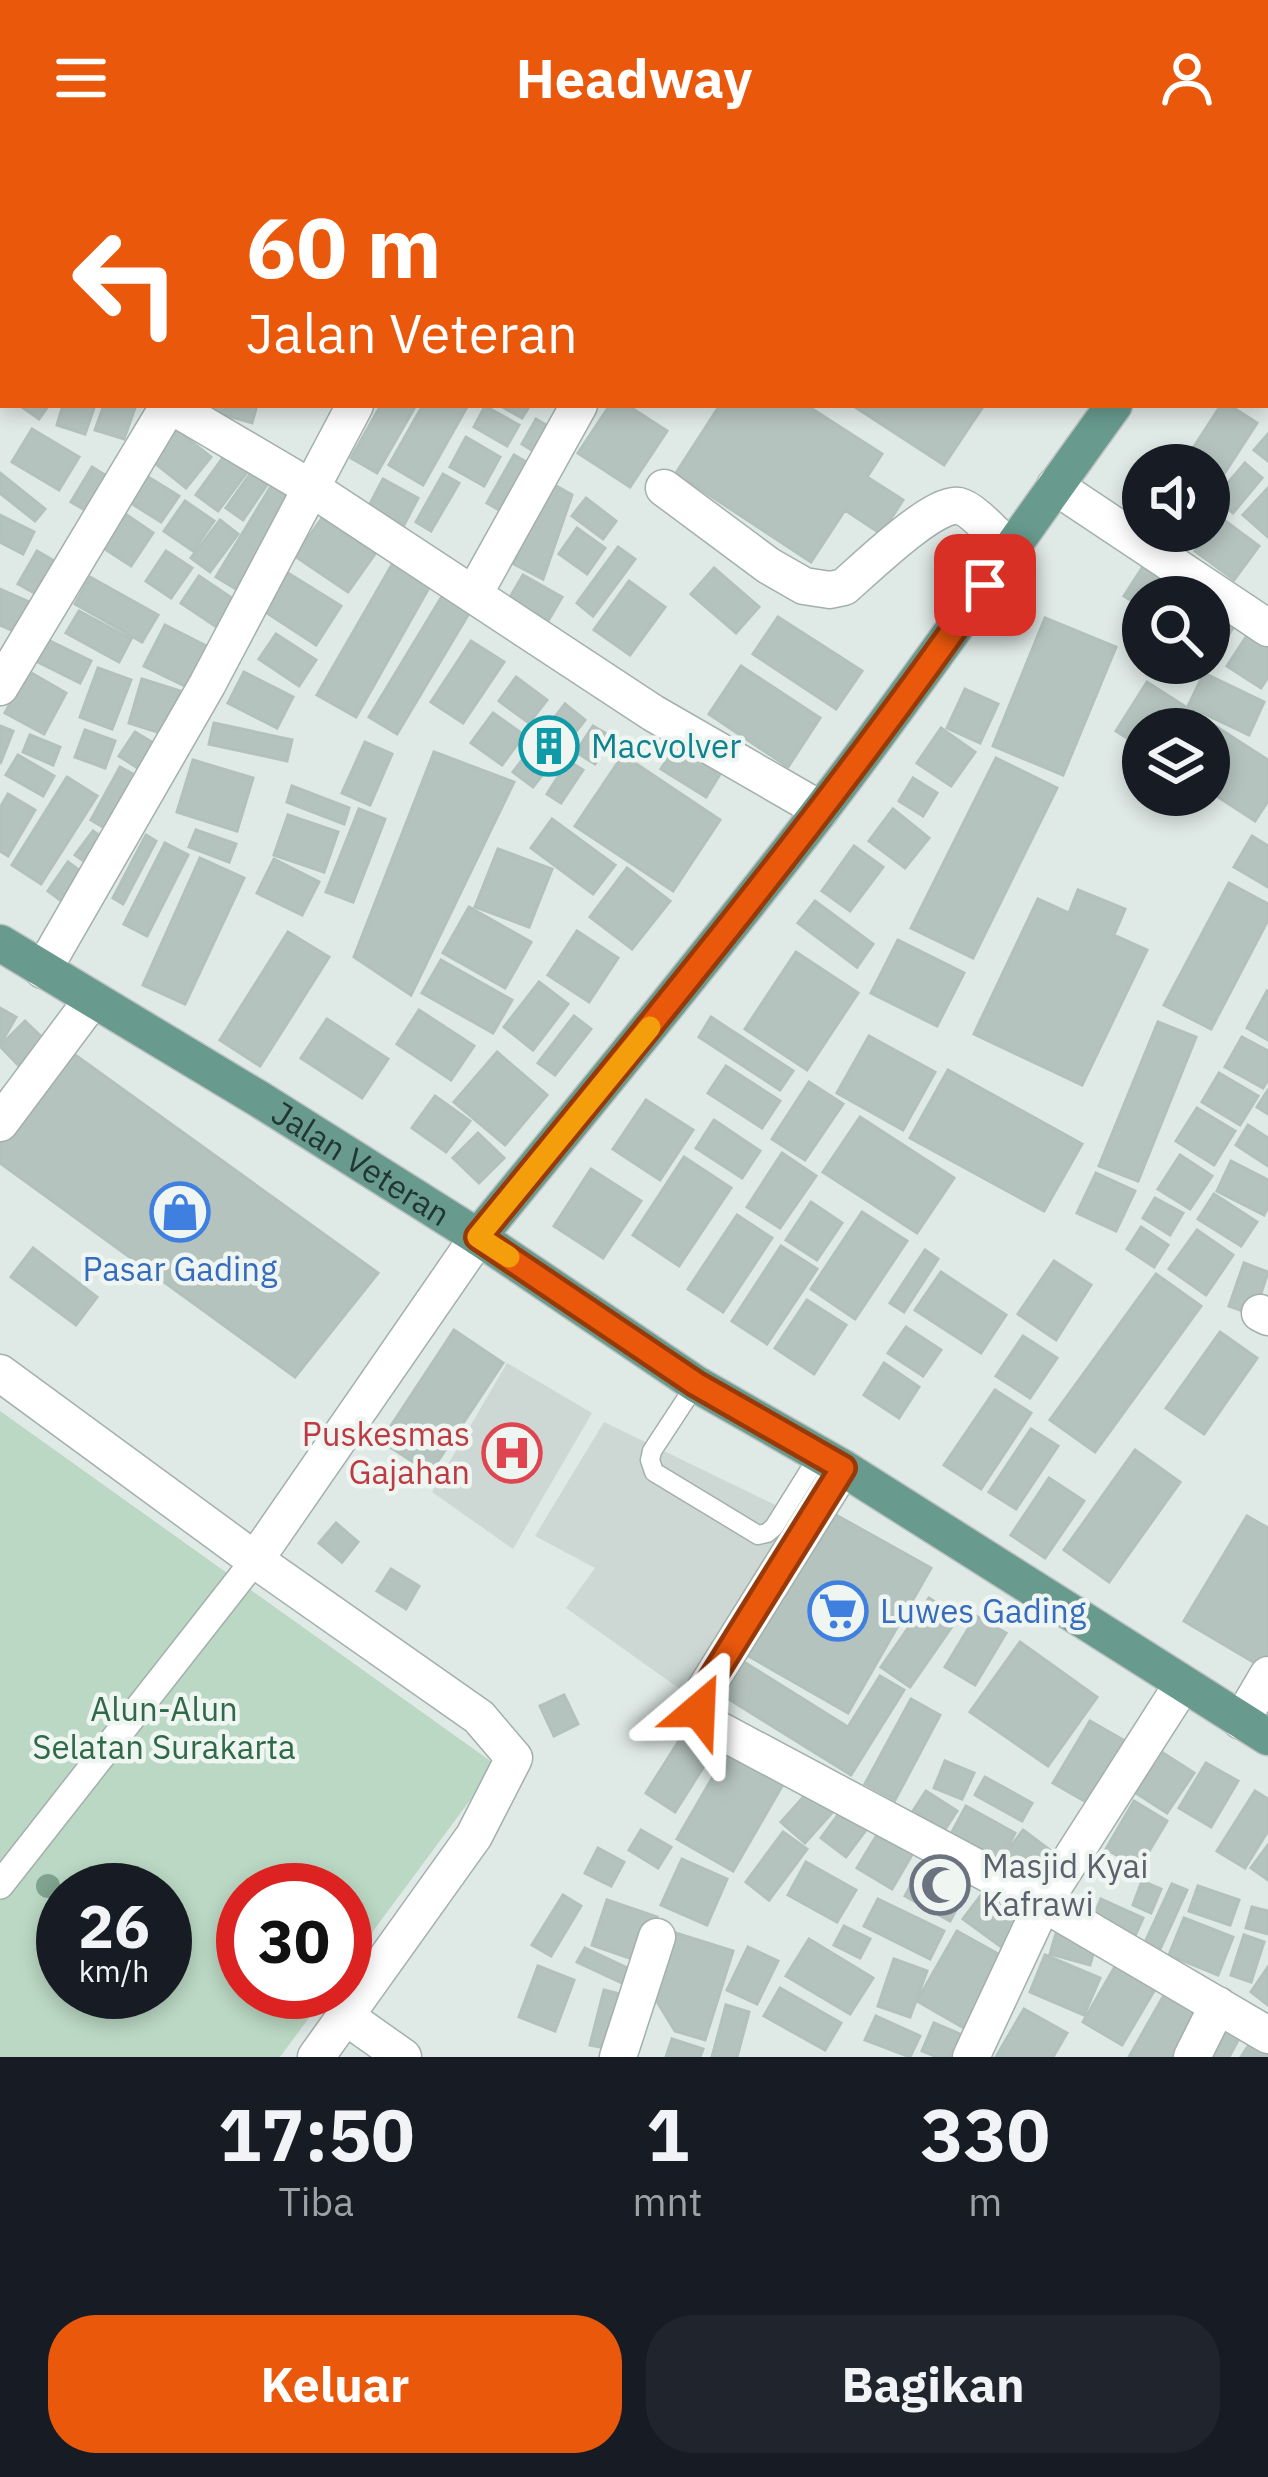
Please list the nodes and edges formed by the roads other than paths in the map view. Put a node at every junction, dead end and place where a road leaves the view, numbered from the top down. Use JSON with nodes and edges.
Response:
{"nodes":[{"id":1,"x":167,"y":408,"type":"edge"},
{"id":2,"x":174,"y":408,"type":"edge"},
{"id":3,"x":353,"y":408,"type":"edge"},
{"id":4,"x":577,"y":408,"type":"edge"},
{"id":5,"x":1112,"y":408,"type":"edge"},
{"id":6,"x":1055,"y":486,"type":"junction"},
{"id":7,"x":311,"y":488,"type":"junction"},
{"id":8,"x":664,"y":488,"type":"dead end"},
{"id":9,"x":1010,"y":549,"type":"junction"},
{"id":10,"x":474,"y":594,"type":"junction"},
{"id":11,"x":1268,"y":628,"type":"edge"},
{"id":12,"x":2,"y":681,"type":"edge"},
{"id":13,"x":821,"y":810,"type":"junction"},
{"id":14,"x":0,"y":943,"type":"edge"},
{"id":15,"x":43,"y":970,"type":"junction"},
{"id":16,"x":92,"y":1000,"type":"junction"},
{"id":17,"x":0,"y":1123,"type":"edge"},
{"id":18,"x":478,"y":1237,"type":"junction"},
{"id":19,"x":0,"y":1373,"type":"edge"},
{"id":20,"x":696,"y":1384,"type":"junction"},
{"id":21,"x":831,"y":1462,"type":"junction"},
{"id":22,"x":255,"y":1560,"type":"junction"},
{"id":23,"x":1268,"y":1675,"type":"edge"},
{"id":24,"x":1182,"y":1685,"type":"junction"},
{"id":25,"x":1255,"y":1729,"type":"edge"},
{"id":26,"x":0,"y":1885,"type":"edge"},
{"id":27,"x":1043,"y":1903,"type":"junction"},
{"id":28,"x":657,"y":1937,"type":"dead end"},
{"id":29,"x":372,"y":1978,"type":"edge"},
{"id":30,"x":1217,"y":2005,"type":"junction"},
{"id":31,"x":343,"y":2019,"type":"edge"},
{"id":32,"x":349,"y":2019,"type":"edge"},
{"id":33,"x":1268,"y":2036,"type":"edge"},
{"id":34,"x":316,"y":2057,"type":"edge"},
{"id":35,"x":403,"y":2057,"type":"edge"},
{"id":36,"x":618,"y":2057,"type":"edge"},
{"id":37,"x":971,"y":2057,"type":"edge"},
{"id":38,"x":1192,"y":2057,"type":"edge"}],
"edges":[{"from":1,"to":12,"type":"street"},
{"from":2,"to":7,"type":"street"},
{"from":3,"to":7,"type":"street"},
{"from":4,"to":10,"type":"street"},
{"from":5,"to":6,"type":"main road"},
{"from":6,"to":9,"type":"main road"},
{"from":6,"to":11,"type":"street"},
{"from":7,"to":10,"type":"street"},
{"from":7,"to":15,"type":"street"},
{"from":8,"to":9,"type":"street"},
{"from":9,"to":13,"type":"main road"},
{"from":10,"to":13,"type":"street"},
{"from":13,"to":18,"type":"main road"},
{"from":14,"to":15,"type":"main road","name":"Jalan Veteran"},
{"from":15,"to":16,"type":"main road","name":"Jalan Veteran"},
{"from":16,"to":17,"type":"street"},
{"from":16,"to":18,"type":"main road","name":"Jalan Veteran"},
{"from":18,"to":20,"type":"main road","name":"Jalan Veteran"},
{"from":18,"to":22,"type":"street"},
{"from":19,"to":22,"type":"street"},
{"from":20,"to":21,"type":"main road","name":"Jalan Veteran"},
{"from":20,"to":21,"type":"lane"},
{"from":21,"to":24,"type":"main road","name":"Jalan Veteran"},
{"from":21,"to":27,"type":"street"},
{"from":22,"to":26,"type":"street"},
{"from":22,"to":29,"type":"street"},
{"from":23,"to":25,"type":"street"},
{"from":24,"to":25,"type":"main road","name":"Jalan Veteran"},
{"from":24,"to":27,"type":"street"},
{"from":27,"to":30,"type":"street"},
{"from":27,"to":37,"type":"street"},
{"from":28,"to":36,"type":"street"},
{"from":30,"to":33,"type":"street"},
{"from":30,"to":38,"type":"street"},
{"from":31,"to":34,"type":"street"},
{"from":32,"to":35,"type":"street"}]}
